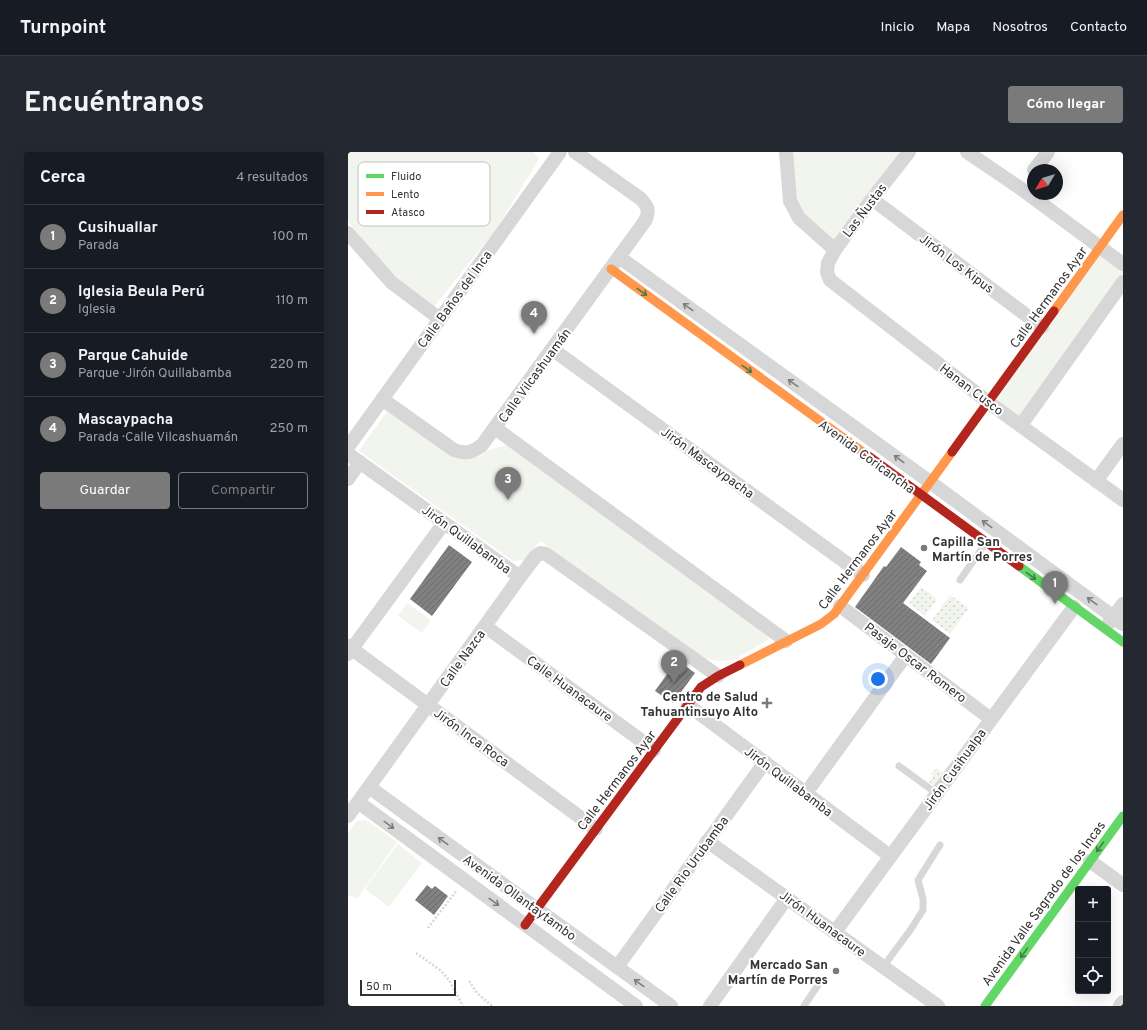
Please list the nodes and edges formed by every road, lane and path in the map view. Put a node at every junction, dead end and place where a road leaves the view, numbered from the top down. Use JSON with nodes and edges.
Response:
{"nodes":[{"id":1,"x":560,"y":152,"type":"edge"},
{"id":2,"x":575,"y":152,"type":"edge"},
{"id":3,"x":786,"y":152,"type":"edge"},
{"id":4,"x":909,"y":152,"type":"edge"},
{"id":5,"x":967,"y":152,"type":"edge"},
{"id":6,"x":1048,"y":152,"type":"edge"},
{"id":7,"x":1039,"y":164,"type":"edge"},
{"id":8,"x":1027,"y":180,"type":"edge"},
{"id":9,"x":1020,"y":188,"type":"junction"},
{"id":10,"x":872,"y":199,"type":"junction"},
{"id":11,"x":1123,"y":215,"type":"edge"},
{"id":12,"x":348,"y":232,"type":"edge"},
{"id":13,"x":1100,"y":247,"type":"junction"},
{"id":14,"x":835,"y":250,"type":"junction"},
{"id":15,"x":619,"y":257,"type":"junction"},
{"id":16,"x":1123,"y":264,"type":"edge"},
{"id":17,"x":611,"y":269,"type":"junction"},
{"id":18,"x":827,"y":272,"type":"joint"},
{"id":19,"x":1123,"y":282,"type":"edge"},
{"id":20,"x":440,"y":319,"type":"junction"},
{"id":21,"x":1042,"y":327,"type":"junction"},
{"id":22,"x":552,"y":349,"type":"junction"},
{"id":23,"x":382,"y":399,"type":"junction"},
{"id":24,"x":988,"y":402,"type":"junction"},
{"id":25,"x":1021,"y":425,"type":"junction"},
{"id":26,"x":495,"y":428,"type":"junction"},
{"id":27,"x":1123,"y":444,"type":"edge"},
{"id":28,"x":348,"y":446,"type":"edge"},
{"id":29,"x":348,"y":454,"type":"edge"},
{"id":30,"x":360,"y":462,"type":"junction"},
{"id":31,"x":348,"y":479,"type":"edge"},
{"id":32,"x":1096,"y":481,"type":"junction"},
{"id":33,"x":930,"y":482,"type":"junction"},
{"id":34,"x":921,"y":495,"type":"junction"},
{"id":35,"x":1123,"y":500,"type":"edge"},
{"id":36,"x":444,"y":522,"type":"junction"},
{"id":37,"x":986,"y":543,"type":"junction"},
{"id":38,"x":863,"y":575,"type":"junction"},
{"id":39,"x":520,"y":577,"type":"junction"},
{"id":40,"x":960,"y":580,"type":"dead end"},
{"id":41,"x":1123,"y":604,"type":"edge"},
{"id":42,"x":840,"y":606,"type":"junction"},
{"id":43,"x":1074,"y":606,"type":"junction"},
{"id":44,"x":1118,"y":620,"type":"edge"},
{"id":45,"x":485,"y":626,"type":"junction"},
{"id":46,"x":1105,"y":629,"type":"junction"},
{"id":47,"x":786,"y":641,"type":"junction"},
{"id":48,"x":1123,"y":642,"type":"edge"},
{"id":49,"x":349,"y":650,"type":"edge"},
{"id":50,"x":906,"y":655,"type":"junction"},
{"id":51,"x":718,"y":676,"type":"junction"},
{"id":52,"x":428,"y":705,"type":"junction"},
{"id":53,"x":688,"y":705,"type":"junction"},
{"id":54,"x":991,"y":719,"type":"junction"},
{"id":55,"x":654,"y":750,"type":"junction"},
{"id":56,"x":765,"y":762,"type":"junction"},
{"id":57,"x":899,"y":766,"type":"dead end"},
{"id":58,"x":369,"y":787,"type":"junction"},
{"id":59,"x":806,"y":793,"type":"junction"},
{"id":60,"x":936,"y":793,"type":"junction"},
{"id":61,"x":358,"y":802,"type":"junction"},
{"id":62,"x":348,"y":816,"type":"edge"},
{"id":63,"x":1123,"y":816,"type":"edge"},
{"id":64,"x":596,"y":828,"type":"junction"},
{"id":65,"x":708,"y":841,"type":"junction"},
{"id":66,"x":940,"y":845,"type":"dead end"},
{"id":67,"x":890,"y":856,"type":"junction"},
{"id":68,"x":1098,"y":866,"type":"junction"},
{"id":69,"x":465,"y":881,"type":"junction"},
{"id":70,"x":1123,"y":885,"type":"edge"},
{"id":71,"x":788,"y":898,"type":"junction"},
{"id":72,"x":537,"y":909,"type":"junction"},
{"id":73,"x":525,"y":925,"type":"junction"},
{"id":74,"x":428,"y":928,"type":"dead end"},
{"id":75,"x":835,"y":932,"type":"junction"},
{"id":76,"x":416,"y":953,"type":"dead end"},
{"id":77,"x":617,"y":967,"type":"junction"},
{"id":78,"x":883,"y":967,"type":"junction"},
{"id":79,"x":469,"y":981,"type":"dead end"},
{"id":80,"x":818,"y":985,"type":"dead end"},
{"id":81,"x":1123,"y":1002,"type":"edge"},
{"id":82,"x":991,"y":1004,"type":"edge"},
{"id":83,"x":463,"y":1006,"type":"edge"},
{"id":84,"x":492,"y":1006,"type":"edge"},
{"id":85,"x":636,"y":1006,"type":"edge"},
{"id":86,"x":671,"y":1006,"type":"edge"},
{"id":87,"x":710,"y":1006,"type":"edge"},
{"id":88,"x":804,"y":1006,"type":"edge"},
{"id":89,"x":938,"y":1006,"type":"edge"},
{"id":90,"x":1120,"y":1006,"type":"edge"}],
"edges":[{"from":1,"to":20,"type":"street","name":"Calle Baños del Inca"},
{"from":2,"to":15,"type":"street","name":"Calle Vilcashuamán"},
{"from":3,"to":14,"type":"street"},
{"from":4,"to":10,"type":"street","name":"Las Ñustas"},
{"from":5,"to":9,"type":"street"},
{"from":6,"to":7,"type":"street"},
{"from":8,"to":9,"type":"street"},
{"from":9,"to":13,"type":"street"},
{"from":10,"to":14,"type":"street","name":"Las Ñustas"},
{"from":10,"to":21,"type":"street","name":"Jirón Los Kipus"},
{"from":11,"to":13,"type":"street","name":"Calle Hermanos Ayar"},
{"from":12,"to":20,"type":"street"},
{"from":13,"to":16,"type":"street"},
{"from":13,"to":21,"type":"street","name":"Calle Hermanos Ayar"},
{"from":14,"to":18,"type":"street","name":"Las Ñustas"},
{"from":15,"to":17,"type":"street","name":"Calle Vilcashuamán"},
{"from":33,"to":15,"type":"street","name":"Avenida Coricancha","one_way":true},
{"from":17,"to":22,"type":"street","name":"Calle Vilcashuamán"},
{"from":17,"to":34,"type":"street","name":"Avenida Coricancha","one_way":true},
{"from":18,"to":24,"type":"street","name":"Hanan Cusco"},
{"from":19,"to":25,"type":"street"},
{"from":20,"to":23,"type":"street","name":"Calle Baños del Inca"},
{"from":21,"to":24,"type":"street","name":"Calle Hermanos Ayar"},
{"from":22,"to":26,"type":"street","name":"Calle Vilcashuamán"},
{"from":22,"to":38,"type":"street","name":"Jirón Mascaypacha"},
{"from":23,"to":26,"type":"street","name":"Calle Vilcashuamán"},
{"from":23,"to":28,"type":"street","name":"Calle Baños del Inca"},
{"from":24,"to":25,"type":"street","name":"Hanan Cusco"},
{"from":24,"to":33,"type":"street","name":"Calle Hermanos Ayar"},
{"from":25,"to":32,"type":"street","name":"Hanan Cusco"},
{"from":26,"to":47,"type":"street"},
{"from":27,"to":32,"type":"street"},
{"from":29,"to":30,"type":"street","name":"Jirón Quillabamba"},
{"from":30,"to":31,"type":"street"},
{"from":30,"to":36,"type":"street","name":"Jirón Quillabamba"},
{"from":32,"to":35,"type":"street","name":"Hanan Cusco"},
{"from":33,"to":34,"type":"street","name":"Calle Hermanos Ayar"},
{"from":44,"to":33,"type":"street","name":"Avenida Coricancha","one_way":true},
{"from":34,"to":37,"type":"street","name":"Avenida Coricancha"},
{"from":34,"to":38,"type":"street","name":"Calle Hermanos Ayar"},
{"from":36,"to":39,"type":"street","name":"Jirón Quillabamba"},
{"from":36,"to":49,"type":"street"},
{"from":37,"to":40,"type":"lane"},
{"from":37,"to":43,"type":"street","name":"Avenida Coricancha","one_way":true},
{"from":38,"to":42,"type":"street","name":"Calle Hermanos Ayar"},
{"from":39,"to":45,"type":"street","name":"Calle Nazca"},
{"from":39,"to":51,"type":"street","name":"Jirón Quillabamba"},
{"from":41,"to":44,"type":"street"},
{"from":42,"to":47,"type":"street","name":"Calle Hermanos Ayar"},
{"from":42,"to":50,"type":"street","name":"Pasaje Oscar Romero"},
{"from":43,"to":46,"type":"street","name":"Avenida Coricancha"},
{"from":43,"to":54,"type":"street","name":"Jirón Cusihualpa"},
{"from":44,"to":46,"type":"street"},
{"from":45,"to":52,"type":"street","name":"Calle Nazca"},
{"from":45,"to":55,"type":"street","name":"Calle Huanacaure"},
{"from":46,"to":48,"type":"street","name":"Avenida Coricancha"},
{"from":47,"to":51,"type":"street","name":"Calle Hermanos Ayar"},
{"from":49,"to":52,"type":"street","name":"Jirón Inca Roca"},
{"from":50,"to":54,"type":"street","name":"Pasaje Oscar Romero"},
{"from":50,"to":59,"type":"street"},
{"from":51,"to":53,"type":"street","name":"Calle Hermanos Ayar"},
{"from":52,"to":58,"type":"street","name":"Calle Nazca"},
{"from":52,"to":64,"type":"street","name":"Jirón Inca Roca"},
{"from":53,"to":55,"type":"street","name":"Calle Hermanos Ayar"},
{"from":53,"to":56,"type":"street","name":"Jirón Quillabamba"},
{"from":54,"to":60,"type":"street","name":"Jirón Cusihualpa"},
{"from":55,"to":64,"type":"street","name":"Calle Hermanos Ayar"},
{"from":56,"to":59,"type":"street","name":"Jirón Quillabamba"},
{"from":56,"to":65,"type":"street","name":"Calle Rio Urubamba"},
{"from":57,"to":60,"type":"lane"},
{"from":58,"to":61,"type":"street","name":"Calle Nazca"},
{"from":72,"to":58,"type":"street","name":"Avenida Ollantaytambo","one_way":true},
{"from":59,"to":67,"type":"street","name":"Jirón Quillabamba"},
{"from":60,"to":67,"type":"street","name":"Jirón Cusihualpa"},
{"from":61,"to":62,"type":"street","name":"Calle Nazca"},
{"from":61,"to":69,"type":"street","name":"Avenida Ollantaytambo","one_way":true},
{"from":63,"to":68,"type":"street","name":"Avenida Valle Sagrado de los Incas","one_way":true},
{"from":64,"to":72,"type":"street","name":"Calle Hermanos Ayar"},
{"from":65,"to":71,"type":"street","name":"Jirón Huanacaure"},
{"from":65,"to":77,"type":"street","name":"Calle Rio Urubamba"},
{"from":66,"to":78,"type":"lane"},
{"from":67,"to":75,"type":"street","name":"Jirón Cusihualpa"},
{"from":68,"to":70,"type":"street"},
{"from":68,"to":82,"type":"street","name":"Avenida Valle Sagrado de los Incas","one_way":true},
{"from":69,"to":73,"type":"street","name":"Avenida Ollantaytambo","one_way":true},
{"from":69,"to":74,"type":"path"},
{"from":71,"to":75,"type":"street","name":"Jirón Huanacaure"},
{"from":71,"to":87,"type":"street"},
{"from":72,"to":73,"type":"street","name":"Calle Hermanos Ayar"},
{"from":72,"to":77,"type":"street","name":"Avenida Ollantaytambo"},
{"from":73,"to":85,"type":"street","name":"Avenida Ollantaytambo"},
{"from":75,"to":78,"type":"street","name":"Jirón Huanacaure"},
{"from":76,"to":83,"type":"path"},
{"from":86,"to":77,"type":"street","name":"Avenida Ollantaytambo","one_way":true},
{"from":78,"to":89,"type":"street","name":"Jirón Huanacaure"},
{"from":79,"to":84,"type":"path"},
{"from":80,"to":88,"type":"lane"},
{"from":81,"to":90,"type":"street"}]}
